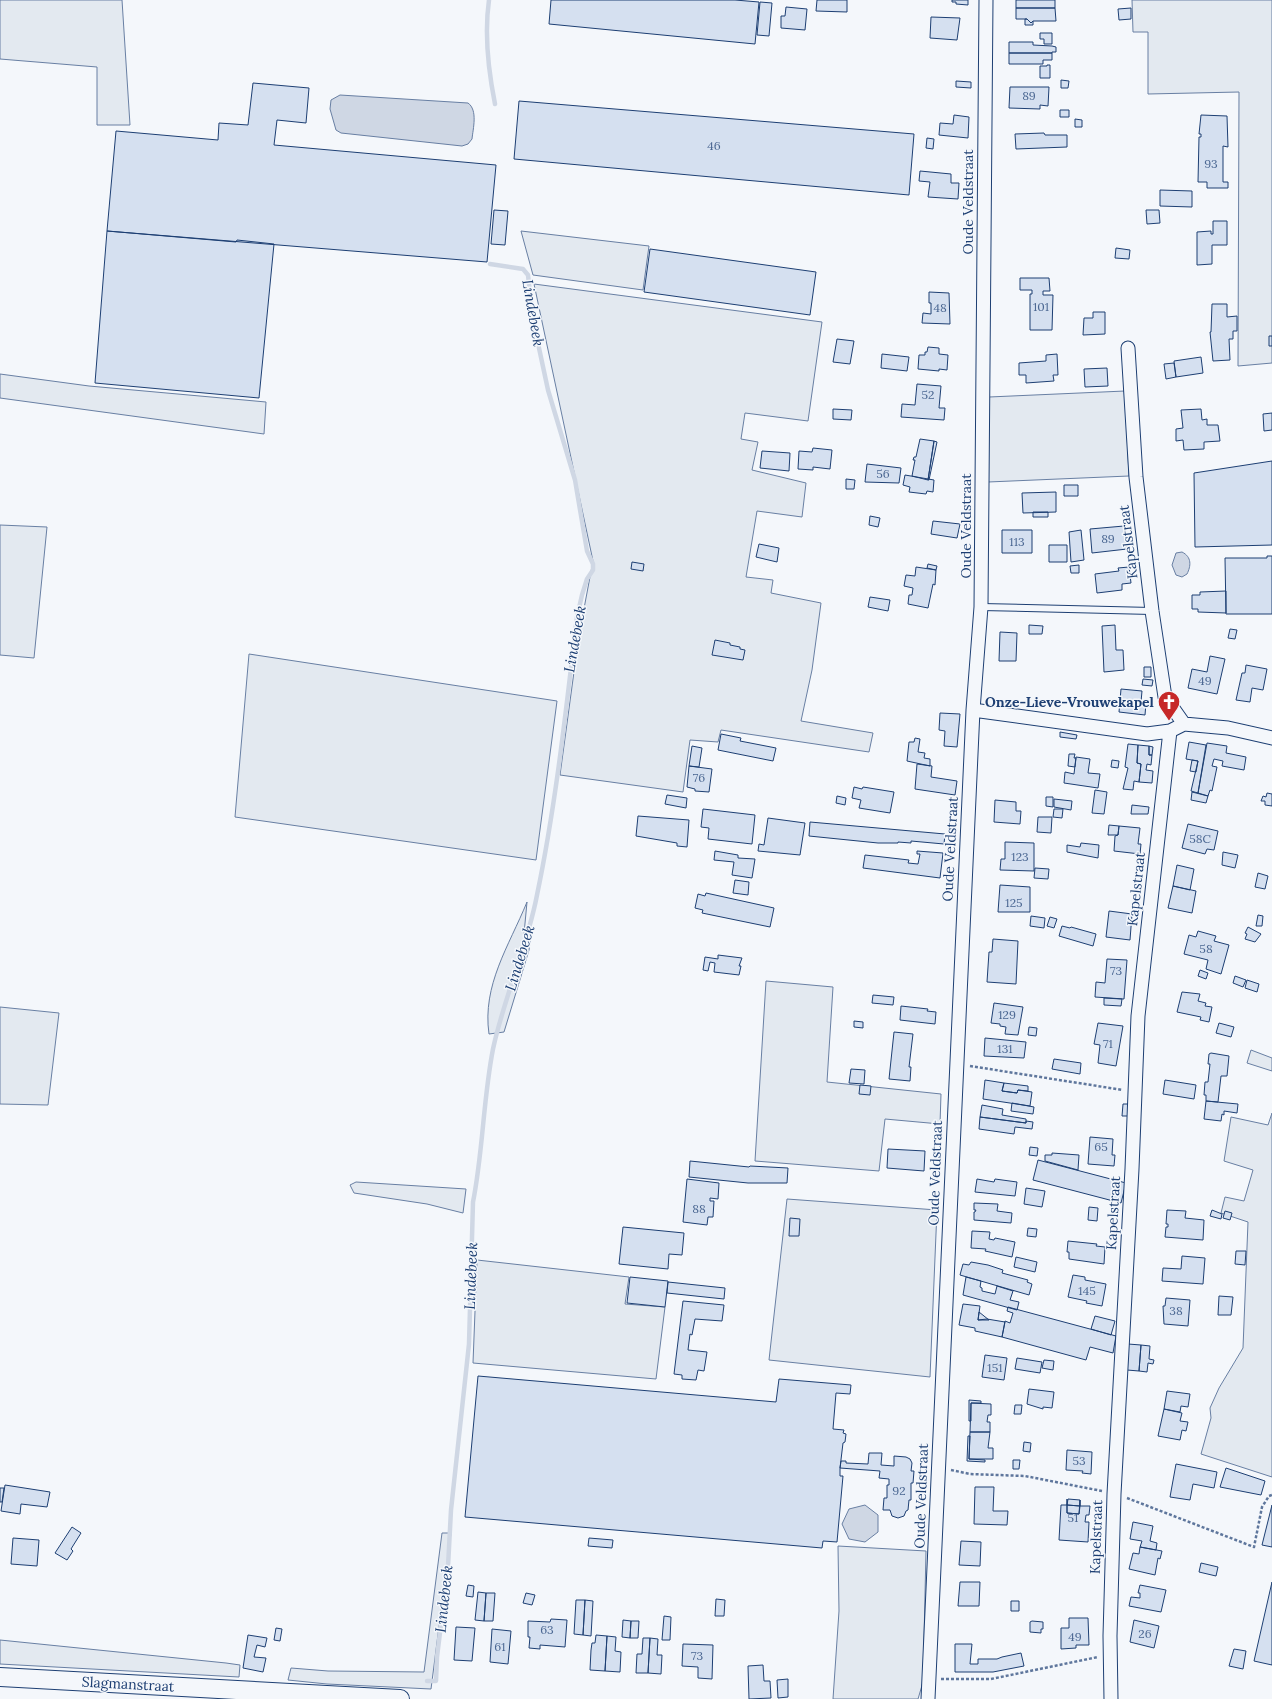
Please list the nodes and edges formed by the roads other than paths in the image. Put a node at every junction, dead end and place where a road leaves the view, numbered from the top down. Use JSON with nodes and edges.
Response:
{"nodes":[{"id":1,"x":986,"y":0,"type":"edge"},
{"id":2,"x":1128,"y":348,"type":"dead end"},
{"id":3,"x":981,"y":606,"type":"junction"},
{"id":4,"x":1152,"y":611,"type":"junction"},
{"id":5,"x":973,"y":710,"type":"junction"},
{"id":6,"x":1184,"y":724,"type":"junction"},
{"id":7,"x":1170,"y":731,"type":"junction"},
{"id":8,"x":1272,"y":738,"type":"edge"},
{"id":9,"x":0,"y":1676,"type":"edge"},
{"id":10,"x":400,"y":1699,"type":"edge"},
{"id":11,"x":928,"y":1699,"type":"edge"},
{"id":12,"x":1111,"y":1699,"type":"edge"}],
"edges":[{"from":1,"to":3,"type":"street","name":"Oude Veldstraat"},
{"from":2,"to":4,"type":"street","name":"Kapelstraat"},
{"from":3,"to":4,"type":"lane"},
{"from":3,"to":5,"type":"street","name":"Oude Veldstraat"},
{"from":4,"to":6,"type":"street","name":"Kapelstraat"},
{"from":5,"to":7,"type":"street"},
{"from":5,"to":11,"type":"street","name":"Oude Veldstraat"},
{"from":6,"to":7,"type":"street"},
{"from":6,"to":8,"type":"street"},
{"from":7,"to":12,"type":"street","name":"Kapelstraat"},
{"from":9,"to":10,"type":"main road","name":"Slagmanstraat"}]}
